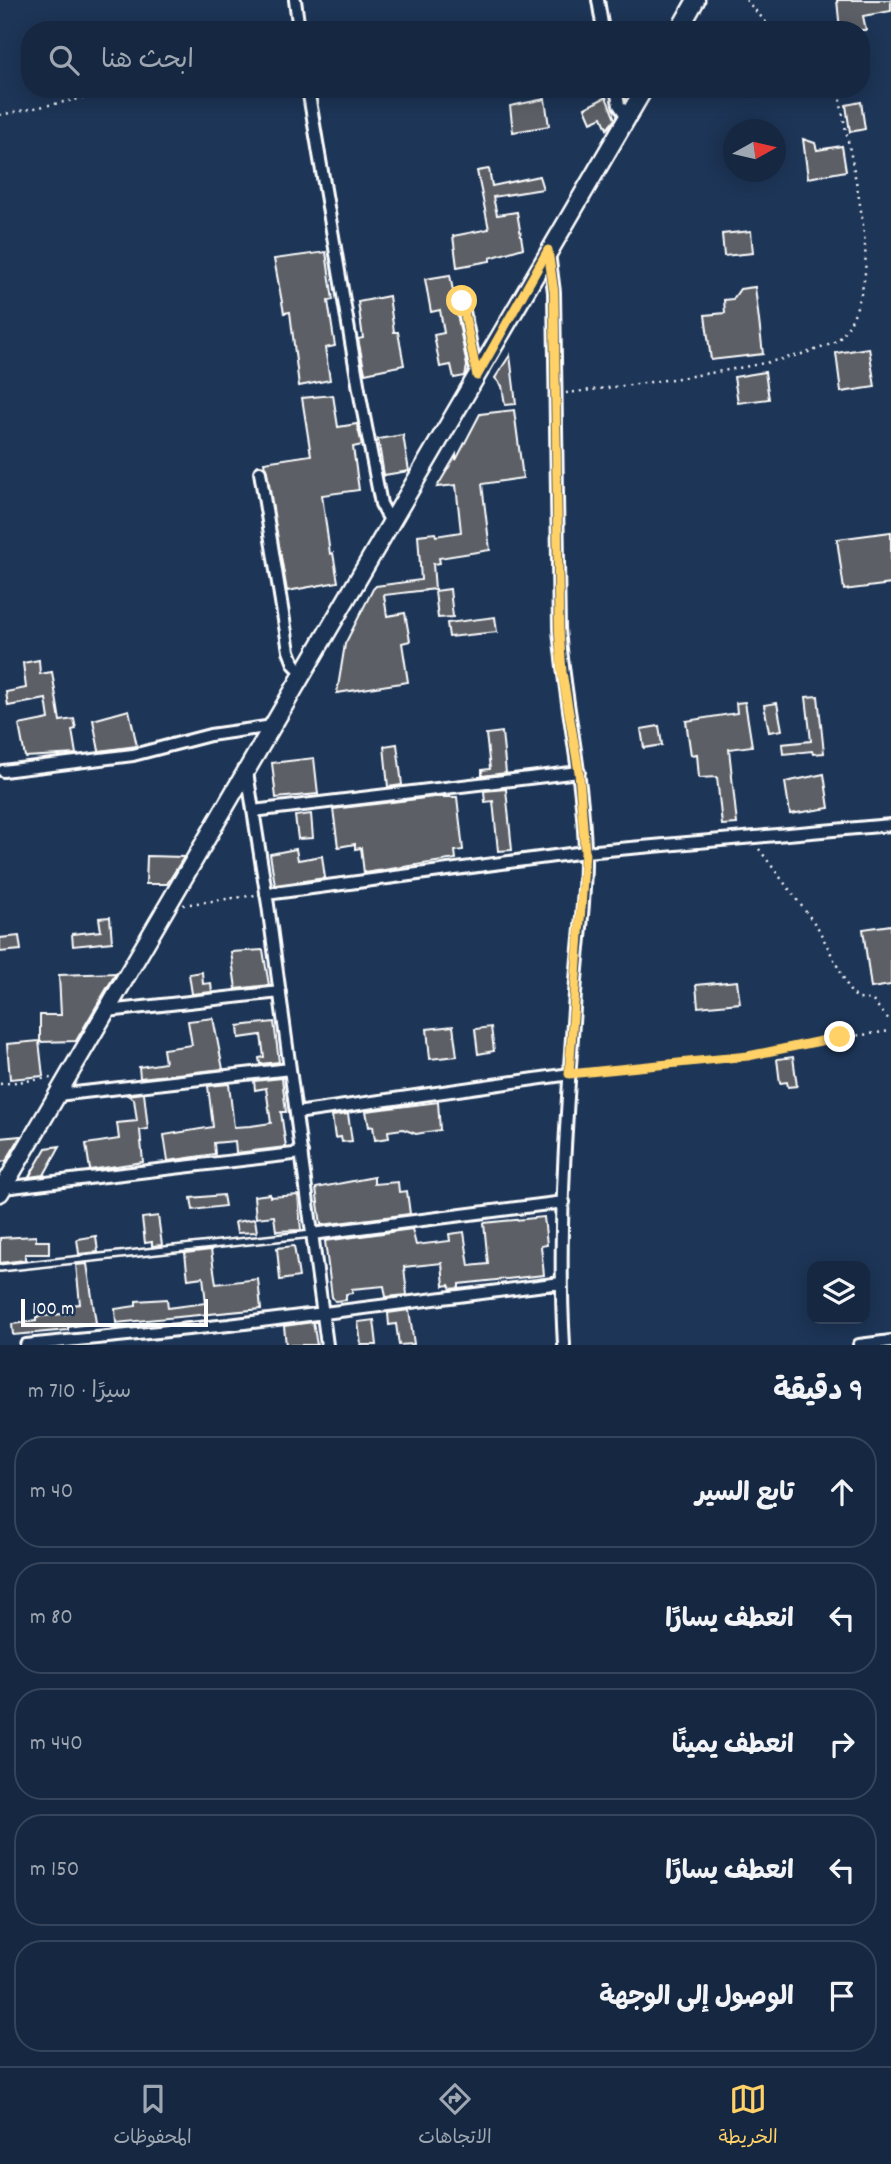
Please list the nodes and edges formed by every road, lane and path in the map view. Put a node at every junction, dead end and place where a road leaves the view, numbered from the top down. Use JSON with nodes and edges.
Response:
{"nodes":[{"id":1,"x":295,"y":0,"type":"edge"},
{"id":2,"x":598,"y":0,"type":"edge"},
{"id":3,"x":696,"y":0,"type":"edge"},
{"id":4,"x":746,"y":0,"type":"edge"},
{"id":5,"x":298,"y":21,"type":"edge"},
{"id":6,"x":602,"y":21,"type":"edge"},
{"id":7,"x":684,"y":21,"type":"edge"},
{"id":8,"x":765,"y":21,"type":"edge"},
{"id":9,"x":84,"y":98,"type":"edge"},
{"id":10,"x":310,"y":98,"type":"edge"},
{"id":11,"x":620,"y":98,"type":"edge"},
{"id":12,"x":638,"y":98,"type":"edge"},
{"id":13,"x":837,"y":98,"type":"edge"},
{"id":14,"x":0,"y":115,"type":"edge"},
{"id":15,"x":627,"y":117,"type":"junction"},
{"id":16,"x":548,"y":250,"type":"junction"},
{"id":17,"x":462,"y":301,"type":"dead end"},
{"id":18,"x":477,"y":376,"type":"junction"},
{"id":19,"x":556,"y":395,"type":"junction"},
{"id":20,"x":260,"y":472,"type":"dead end"},
{"id":21,"x":391,"y":522,"type":"junction"},
{"id":22,"x":303,"y":673,"type":"junction"},
{"id":23,"x":273,"y":726,"type":"junction"},
{"id":24,"x":3,"y":771,"type":"dead end"},
{"id":25,"x":247,"y":772,"type":"junction"},
{"id":26,"x":579,"y":772,"type":"junction"},
{"id":27,"x":253,"y":811,"type":"junction"},
{"id":28,"x":891,"y":825,"type":"edge"},
{"id":29,"x":751,"y":838,"type":"junction"},
{"id":30,"x":585,"y":852,"type":"junction"},
{"id":31,"x":266,"y":894,"type":"junction"},
{"id":32,"x":168,"y":906,"type":"junction"},
{"id":33,"x":280,"y":992,"type":"junction"},
{"id":34,"x":107,"y":1011,"type":"junction"},
{"id":35,"x":891,"y":1022,"type":"edge"},
{"id":36,"x":891,"y":1031,"type":"edge"},
{"id":37,"x":290,"y":1069,"type":"junction"},
{"id":38,"x":569,"y":1074,"type":"junction"},
{"id":39,"x":68,"y":1077,"type":"junction"},
{"id":40,"x":0,"y":1084,"type":"edge"},
{"id":41,"x":57,"y":1095,"type":"junction"},
{"id":42,"x":296,"y":1113,"type":"junction"},
{"id":43,"x":302,"y":1153,"type":"junction"},
{"id":44,"x":2,"y":1190,"type":"edge"},
{"id":45,"x":564,"y":1202,"type":"junction"},
{"id":46,"x":312,"y":1234,"type":"junction"},
{"id":47,"x":0,"y":1268,"type":"edge"},
{"id":48,"x":561,"y":1283,"type":"junction"},
{"id":49,"x":323,"y":1313,"type":"junction"},
{"id":50,"x":890,"y":1343,"type":"edge"},
{"id":51,"x":26,"y":1345,"type":"edge"},
{"id":52,"x":327,"y":1345,"type":"edge"},
{"id":53,"x":564,"y":1345,"type":"edge"},
{"id":54,"x":859,"y":1345,"type":"edge"}],
"edges":[{"from":1,"to":5,"type":"street"},
{"from":2,"to":6,"type":"street"},
{"from":3,"to":7,"type":"street"},
{"from":4,"to":8,"type":"path"},
{"from":9,"to":14,"type":"path"},
{"from":10,"to":21,"type":"street"},
{"from":11,"to":15,"type":"street"},
{"from":12,"to":15,"type":"street"},
{"from":13,"to":19,"type":"path"},
{"from":15,"to":16,"type":"street"},
{"from":16,"to":18,"type":"street"},
{"from":16,"to":19,"type":"street"},
{"from":17,"to":18,"type":"street"},
{"from":18,"to":21,"type":"street"},
{"from":19,"to":26,"type":"street"},
{"from":20,"to":22,"type":"street"},
{"from":21,"to":22,"type":"street"},
{"from":22,"to":23,"type":"street"},
{"from":23,"to":24,"type":"street"},
{"from":23,"to":25,"type":"street"},
{"from":25,"to":27,"type":"street"},
{"from":25,"to":32,"type":"street"},
{"from":26,"to":27,"type":"street"},
{"from":26,"to":30,"type":"street"},
{"from":27,"to":31,"type":"street"},
{"from":28,"to":29,"type":"street"},
{"from":29,"to":30,"type":"street"},
{"from":29,"to":35,"type":"path"},
{"from":30,"to":31,"type":"street"},
{"from":30,"to":38,"type":"street"},
{"from":31,"to":32,"type":"path"},
{"from":31,"to":33,"type":"street"},
{"from":32,"to":34,"type":"street"},
{"from":33,"to":34,"type":"street"},
{"from":33,"to":37,"type":"street"},
{"from":34,"to":39,"type":"street"},
{"from":36,"to":38,"type":"path"},
{"from":37,"to":41,"type":"street"},
{"from":37,"to":42,"type":"street"},
{"from":38,"to":42,"type":"street"},
{"from":38,"to":45,"type":"street"},
{"from":39,"to":40,"type":"path"},
{"from":39,"to":41,"type":"street"},
{"from":41,"to":44,"type":"street"},
{"from":42,"to":43,"type":"street"},
{"from":43,"to":44,"type":"street"},
{"from":43,"to":46,"type":"street"},
{"from":45,"to":46,"type":"street"},
{"from":45,"to":48,"type":"street"},
{"from":46,"to":47,"type":"lane"},
{"from":46,"to":49,"type":"street"},
{"from":48,"to":49,"type":"street"},
{"from":48,"to":53,"type":"street"},
{"from":49,"to":51,"type":"street"},
{"from":49,"to":52,"type":"street"},
{"from":50,"to":54,"type":"street"}]}
